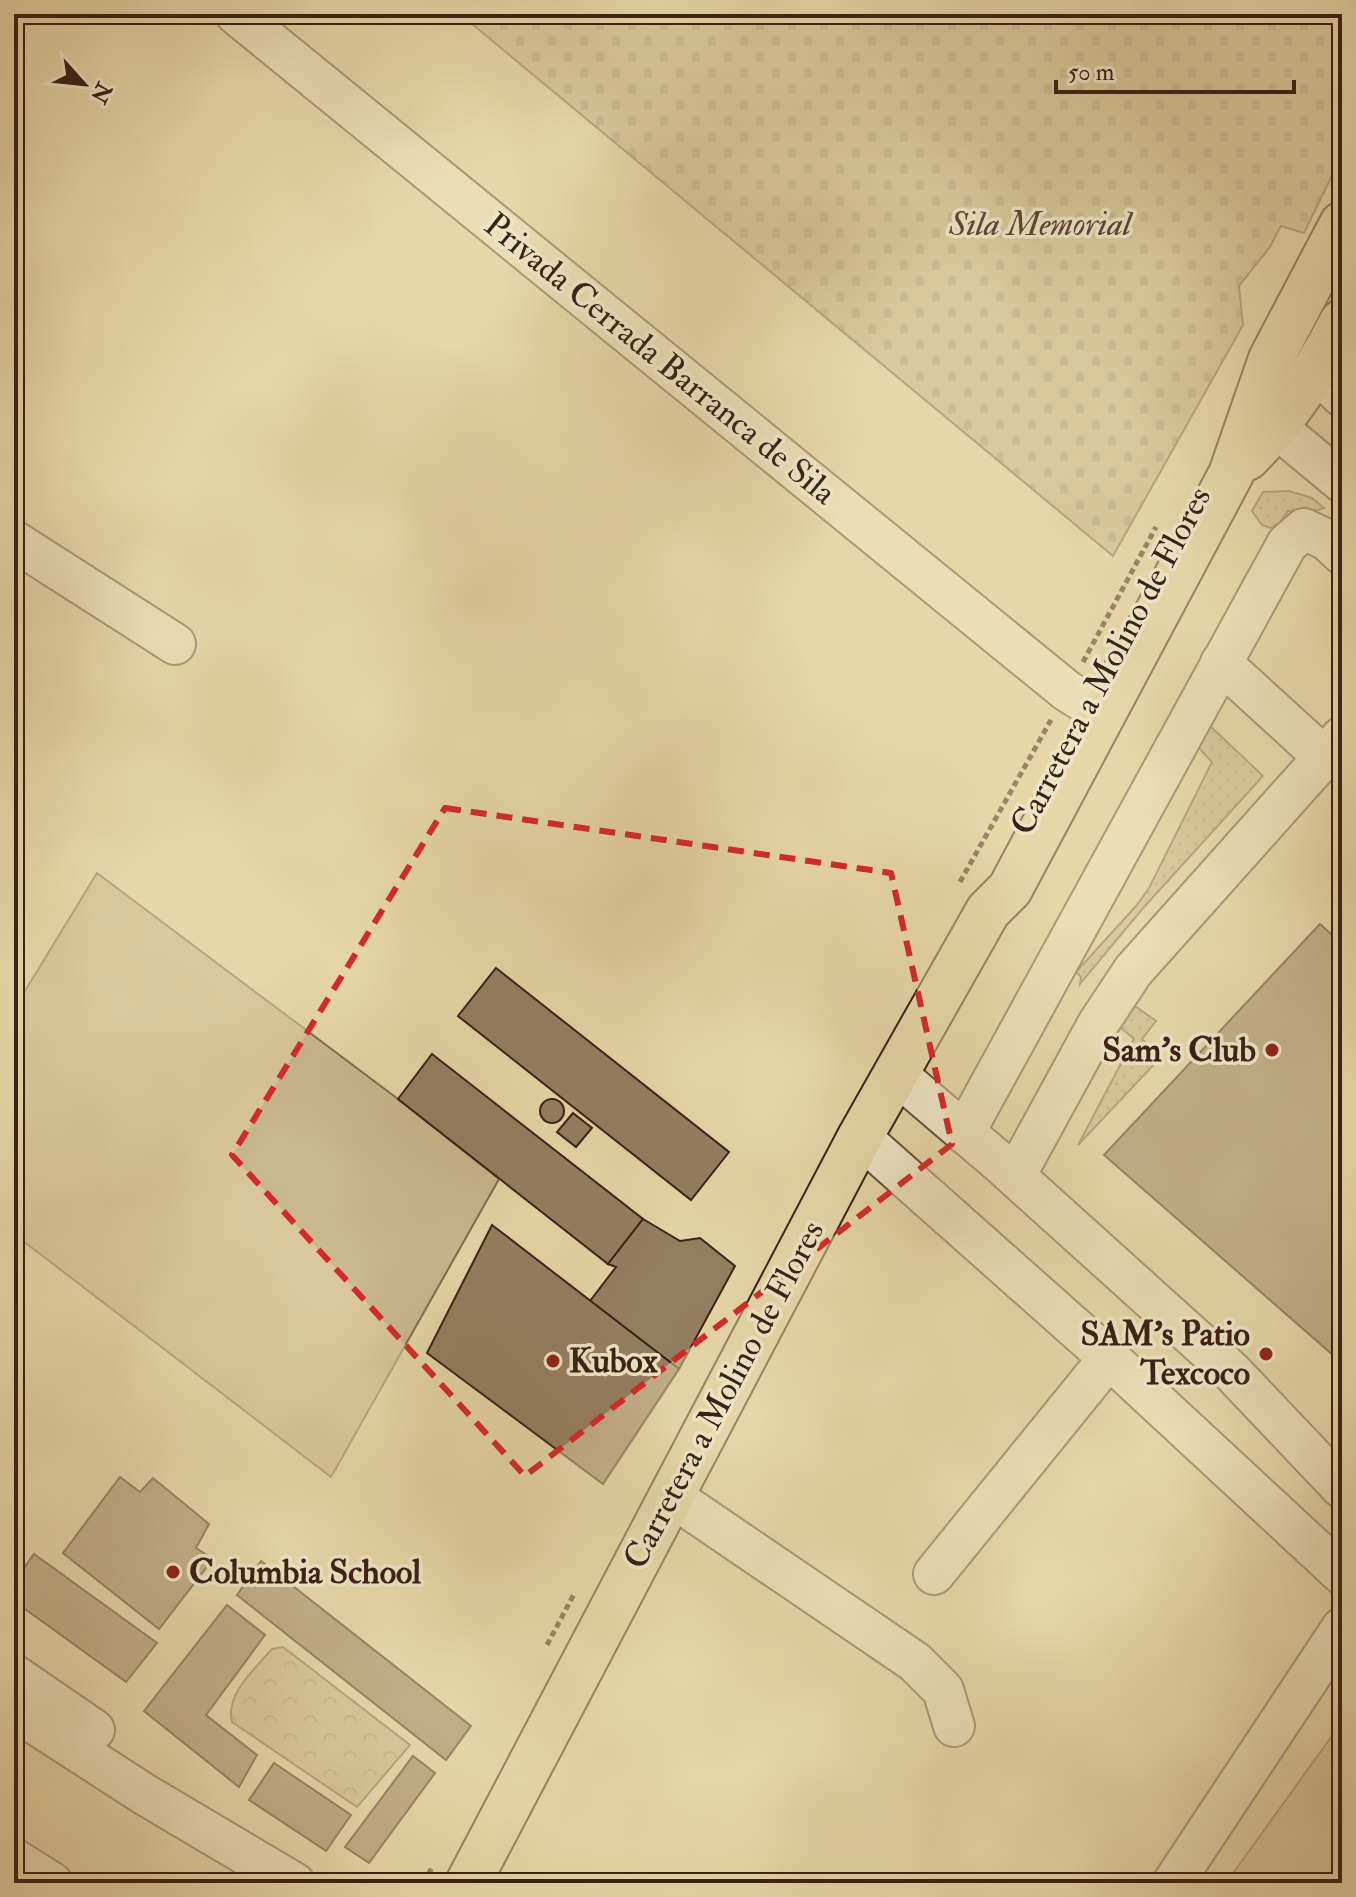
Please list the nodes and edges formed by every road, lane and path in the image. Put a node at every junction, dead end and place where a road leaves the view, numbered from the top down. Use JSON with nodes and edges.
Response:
{"nodes":[{"id":1,"x":236,"y":14,"type":"edge"},
{"id":2,"x":1342,"y":224,"type":"edge"},
{"id":3,"x":1342,"y":271,"type":"edge"},
{"id":4,"x":1342,"y":322,"type":"edge"},
{"id":5,"x":1328,"y":383,"type":"edge"},
{"id":6,"x":1264,"y":424,"type":"junction"},
{"id":7,"x":1342,"y":482,"type":"edge"},
{"id":8,"x":14,"y":541,"type":"edge"},
{"id":9,"x":1342,"y":554,"type":"edge"},
{"id":10,"x":175,"y":644,"type":"dead end"},
{"id":11,"x":1221,"y":663,"type":"junction"},
{"id":12,"x":1086,"y":703,"type":"junction"},
{"id":13,"x":1333,"y":747,"type":"edge"},
{"id":14,"x":988,"y":911,"type":"junction"},
{"id":15,"x":895,"y":1073,"type":"junction"},
{"id":16,"x":964,"y":1133,"type":"junction"},
{"id":17,"x":860,"y":1137,"type":"junction"},
{"id":18,"x":1015,"y":1176,"type":"junction"},
{"id":19,"x":1109,"y":1358,"type":"junction"},
{"id":20,"x":1342,"y":1488,"type":"edge"},
{"id":21,"x":671,"y":1496,"type":"junction"},
{"id":22,"x":934,"y":1574,"type":"dead end"},
{"id":23,"x":1342,"y":1574,"type":"edge"},
{"id":24,"x":1342,"y":1628,"type":"edge"},
{"id":25,"x":14,"y":1675,"type":"edge"},
{"id":26,"x":14,"y":1710,"type":"edge"},
{"id":27,"x":954,"y":1726,"type":"dead end"},
{"id":28,"x":144,"y":1794,"type":"junction"},
{"id":29,"x":14,"y":1859,"type":"edge"},
{"id":30,"x":52,"y":1883,"type":"edge"},
{"id":31,"x":294,"y":1883,"type":"edge"},
{"id":32,"x":468,"y":1883,"type":"edge"},
{"id":33,"x":1173,"y":1883,"type":"edge"}],
"edges":[{"from":1,"to":12,"type":"street","name":"Privada Cerrada Barranca de Sila"},
{"from":2,"to":6,"type":"main road","name":"Carretera a Molino de Flores"},
{"from":3,"to":6,"type":"main road","name":"Carretera a Molino de Flores"},
{"from":4,"to":5,"type":"main road"},
{"from":5,"to":6,"type":"main road"},
{"from":6,"to":7,"type":"street"},
{"from":6,"to":12,"type":"main road","name":"Carretera a Molino de Flores"},
{"from":6,"to":14,"type":"main road","name":"Carretera a Molino de Flores"},
{"from":8,"to":10,"type":"street"},
{"from":9,"to":11,"type":"street"},
{"from":11,"to":13,"type":"street"},
{"from":11,"to":16,"type":"street"},
{"from":12,"to":14,"type":"main road","name":"Carretera a Molino de Flores"},
{"from":13,"to":18,"type":"street"},
{"from":14,"to":15,"type":"main road","name":"Carretera a Molino de Flores"},
{"from":15,"to":16,"type":"street"},
{"from":15,"to":17,"type":"main road","name":"Carretera a Molino de Flores"},
{"from":16,"to":18,"type":"street"},
{"from":17,"to":19,"type":"street"},
{"from":17,"to":21,"type":"main road","name":"Carretera a Molino de Flores"},
{"from":18,"to":20,"type":"street"},
{"from":19,"to":22,"type":"street"},
{"from":19,"to":23,"type":"street"},
{"from":21,"to":27,"type":"street"},
{"from":21,"to":32,"type":"main road","name":"Carretera a Molino de Flores"},
{"from":24,"to":33,"type":"street"},
{"from":25,"to":28,"type":"street"},
{"from":26,"to":28,"type":"street"},
{"from":28,"to":31,"type":"street"},
{"from":29,"to":30,"type":"street"}]}
